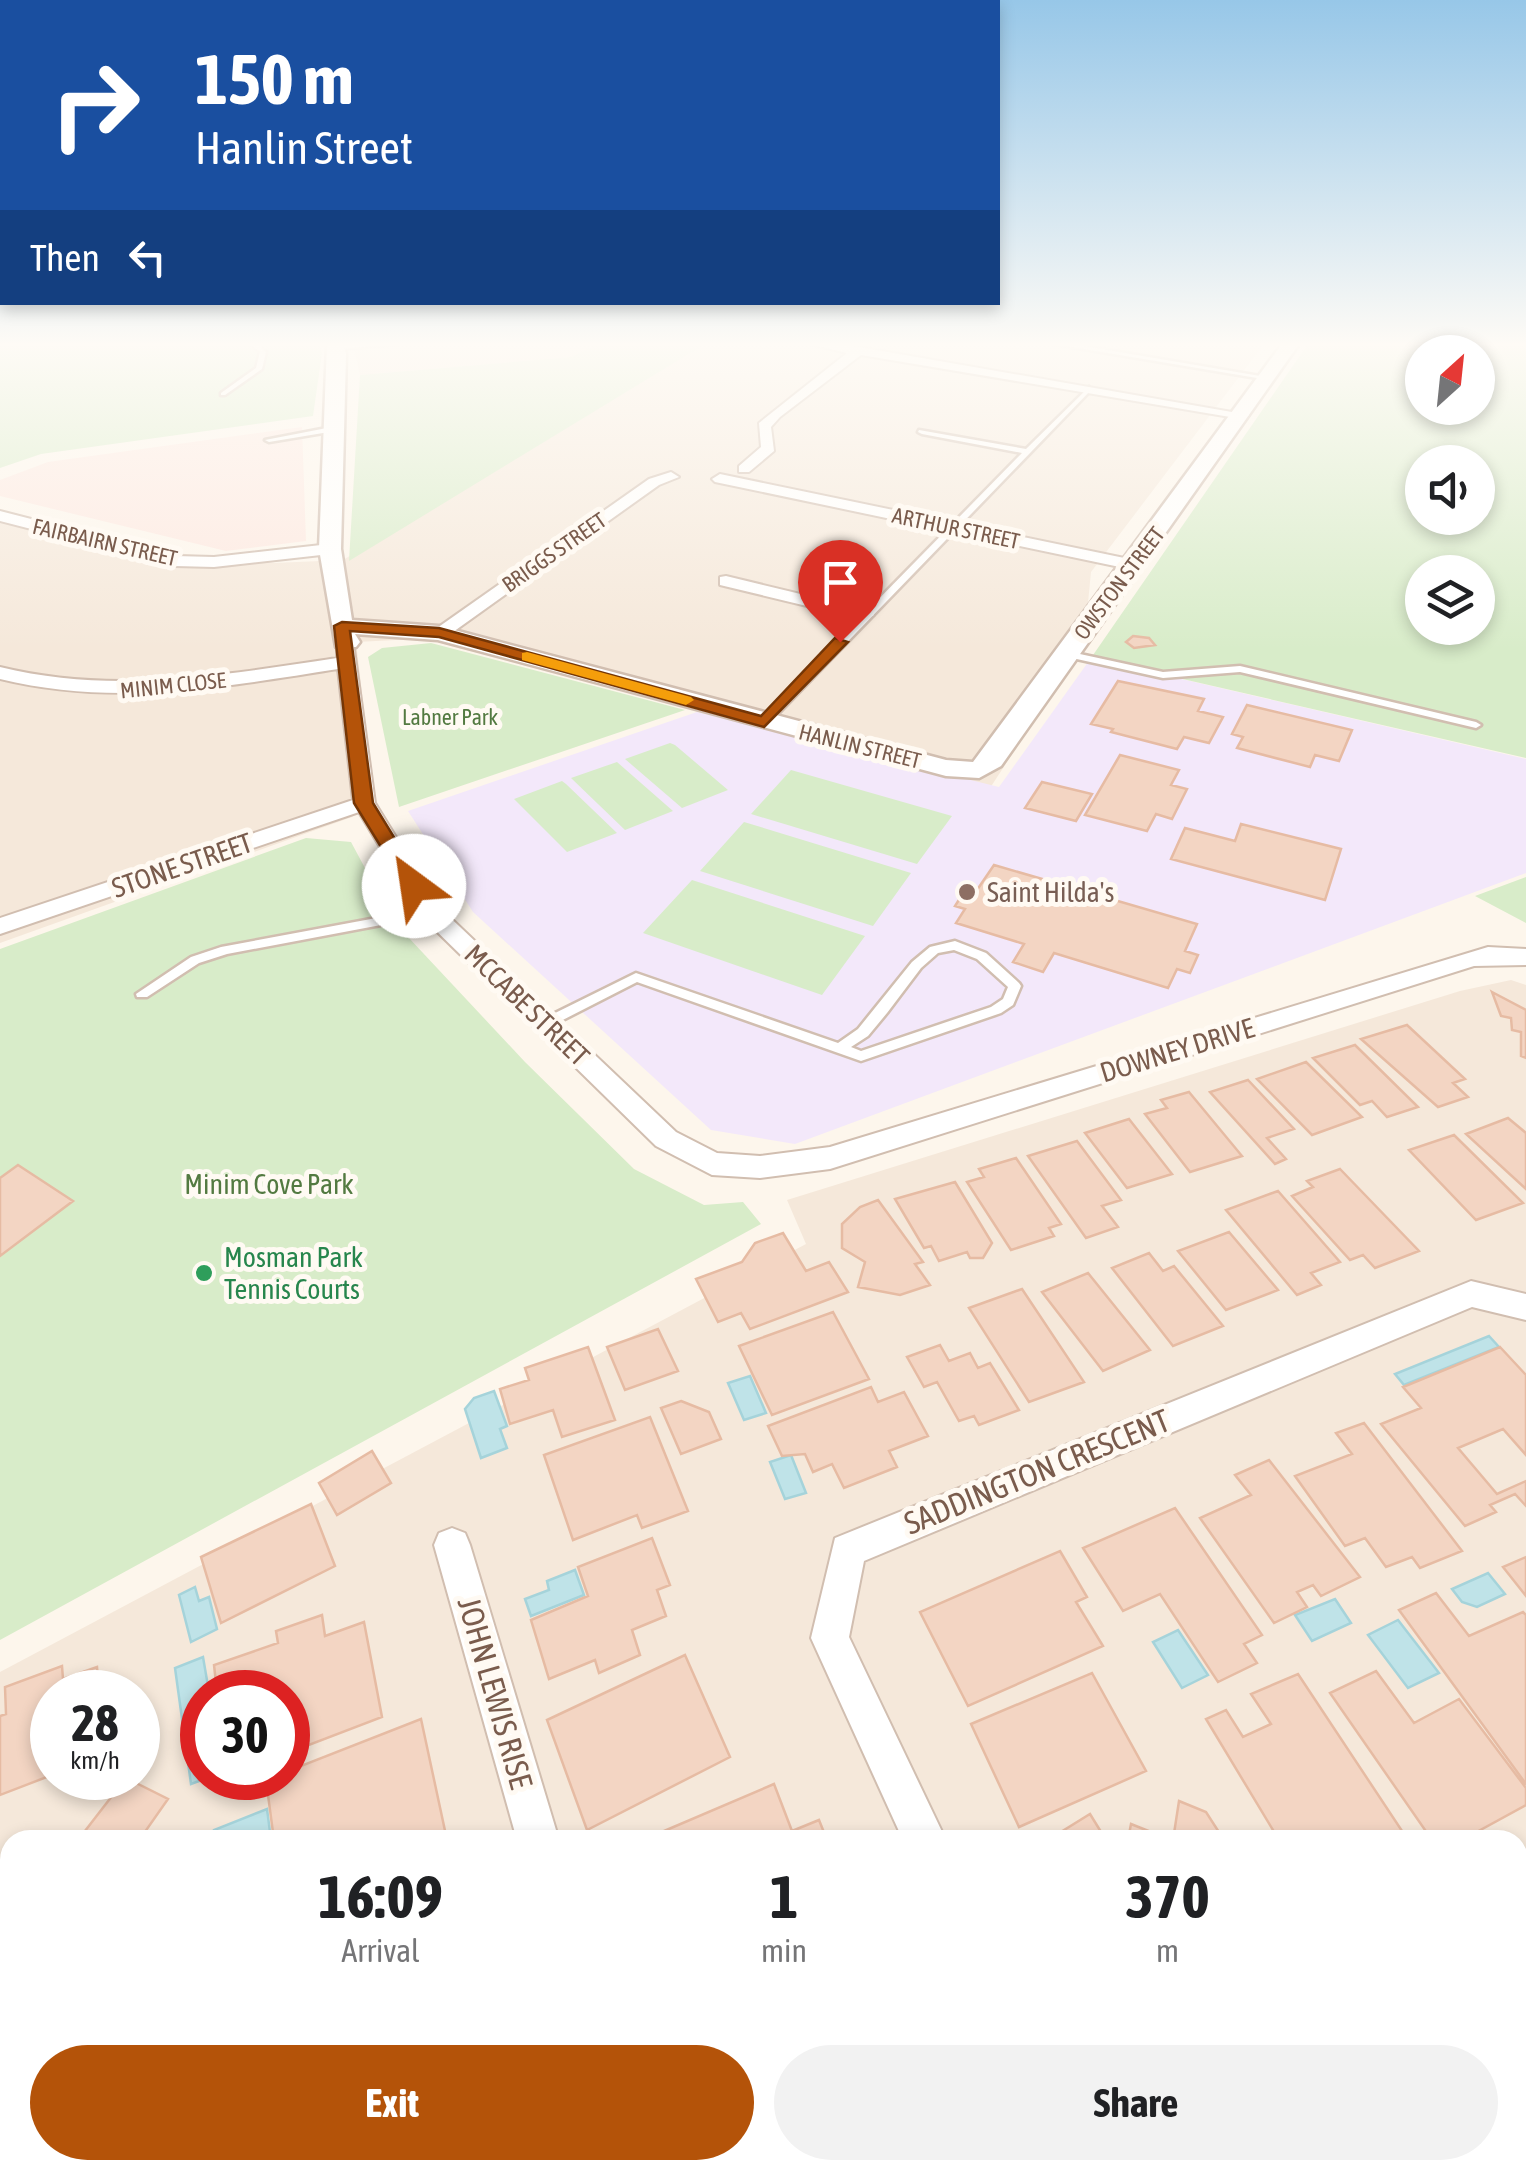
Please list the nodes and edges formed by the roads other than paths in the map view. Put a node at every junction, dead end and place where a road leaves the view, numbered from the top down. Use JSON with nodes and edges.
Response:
{"nodes":[{"id":1,"x":332,"y":446,"type":"edge"},
{"id":2,"x":768,"y":446,"type":"edge"},
{"id":3,"x":995,"y":446,"type":"edge"},
{"id":4,"x":1035,"y":446,"type":"edge"},
{"id":5,"x":1220,"y":446,"type":"edge"},
{"id":6,"x":1029,"y":452,"type":"junction"},
{"id":7,"x":744,"y":469,"type":"dead end"},
{"id":8,"x":671,"y":478,"type":"dead end"},
{"id":9,"x":720,"y":478,"type":"dead end"},
{"id":10,"x":0,"y":516,"type":"edge"},
{"id":11,"x":956,"y":528,"type":"junction"},
{"id":12,"x":330,"y":550,"type":"junction"},
{"id":13,"x":1134,"y":565,"type":"junction"},
{"id":14,"x":726,"y":581,"type":"dead end"},
{"id":15,"x":866,"y":615,"type":"junction"},
{"id":16,"x":439,"y":633,"type":"junction"},
{"id":17,"x":345,"y":644,"type":"junction"},
{"id":18,"x":1066,"y":654,"type":"junction"},
{"id":19,"x":0,"y":673,"type":"edge"},
{"id":20,"x":764,"y":722,"type":"junction"},
{"id":21,"x":1476,"y":725,"type":"dead end"},
{"id":22,"x":980,"y":770,"type":"joint"},
{"id":23,"x":364,"y":803,"type":"junction"},
{"id":24,"x":430,"y":912,"type":"junction"},
{"id":25,"x":0,"y":926,"type":"edge"},
{"id":26,"x":1526,"y":958,"type":"edge"},
{"id":27,"x":142,"y":994,"type":"dead end"},
{"id":28,"x":546,"y":1023,"type":"junction"},
{"id":29,"x":839,"y":1049,"type":"junction"},
{"id":30,"x":830,"y":1158,"type":"joint"},
{"id":31,"x":1523,"y":1299,"type":"edge"},
{"id":32,"x":452,"y":1545,"type":"dead end"},
{"id":33,"x":535,"y":1830,"type":"edge"},
{"id":34,"x":920,"y":1830,"type":"edge"}],
"edges":[{"from":1,"to":12,"type":"street","name":"MCCABE STREET"},
{"from":2,"to":7,"type":"street"},
{"from":3,"to":6,"type":"lane"},
{"from":4,"to":6,"type":"lane"},
{"from":5,"to":13,"type":"street","name":"OWSTON STREET"},
{"from":6,"to":11,"type":"lane"},
{"from":8,"to":16,"type":"street","name":"BRIGGS STREET"},
{"from":9,"to":11,"type":"street","name":"ARTHUR STREET"},
{"from":10,"to":12,"type":"street","name":"FAIRBAIRN STREET"},
{"from":11,"to":13,"type":"street","name":"ARTHUR STREET"},
{"from":11,"to":15,"type":"lane"},
{"from":12,"to":17,"type":"street","name":"MCCABE STREET"},
{"from":13,"to":18,"type":"street","name":"OWSTON STREET"},
{"from":14,"to":15,"type":"street"},
{"from":15,"to":20,"type":"lane"},
{"from":16,"to":17,"type":"street","name":"HANLIN STREET"},
{"from":16,"to":20,"type":"street","name":"HANLIN STREET"},
{"from":17,"to":19,"type":"street","name":"MINIM CLOSE"},
{"from":17,"to":23,"type":"street","name":"MCCABE STREET"},
{"from":18,"to":21,"type":"lane"},
{"from":18,"to":22,"type":"street","name":"OWSTON STREET"},
{"from":20,"to":22,"type":"street","name":"HANLIN STREET"},
{"from":23,"to":24,"type":"street","name":"MCCABE STREET"},
{"from":23,"to":25,"type":"street","name":"STONE STREET"},
{"from":24,"to":27,"type":"lane"},
{"from":24,"to":28,"type":"street","name":"MCCABE STREET"},
{"from":26,"to":30,"type":"street","name":"DOWNEY DRIVE"},
{"from":28,"to":29,"type":"lane"},
{"from":28,"to":30,"type":"street","name":"MCCABE STREET"},
{"from":29,"to":29,"type":"lane"},
{"from":31,"to":34,"type":"street","name":"SADDINGTON CRESCENT"},
{"from":32,"to":33,"type":"street","name":"JOHN LEWIS RISE"}]}
